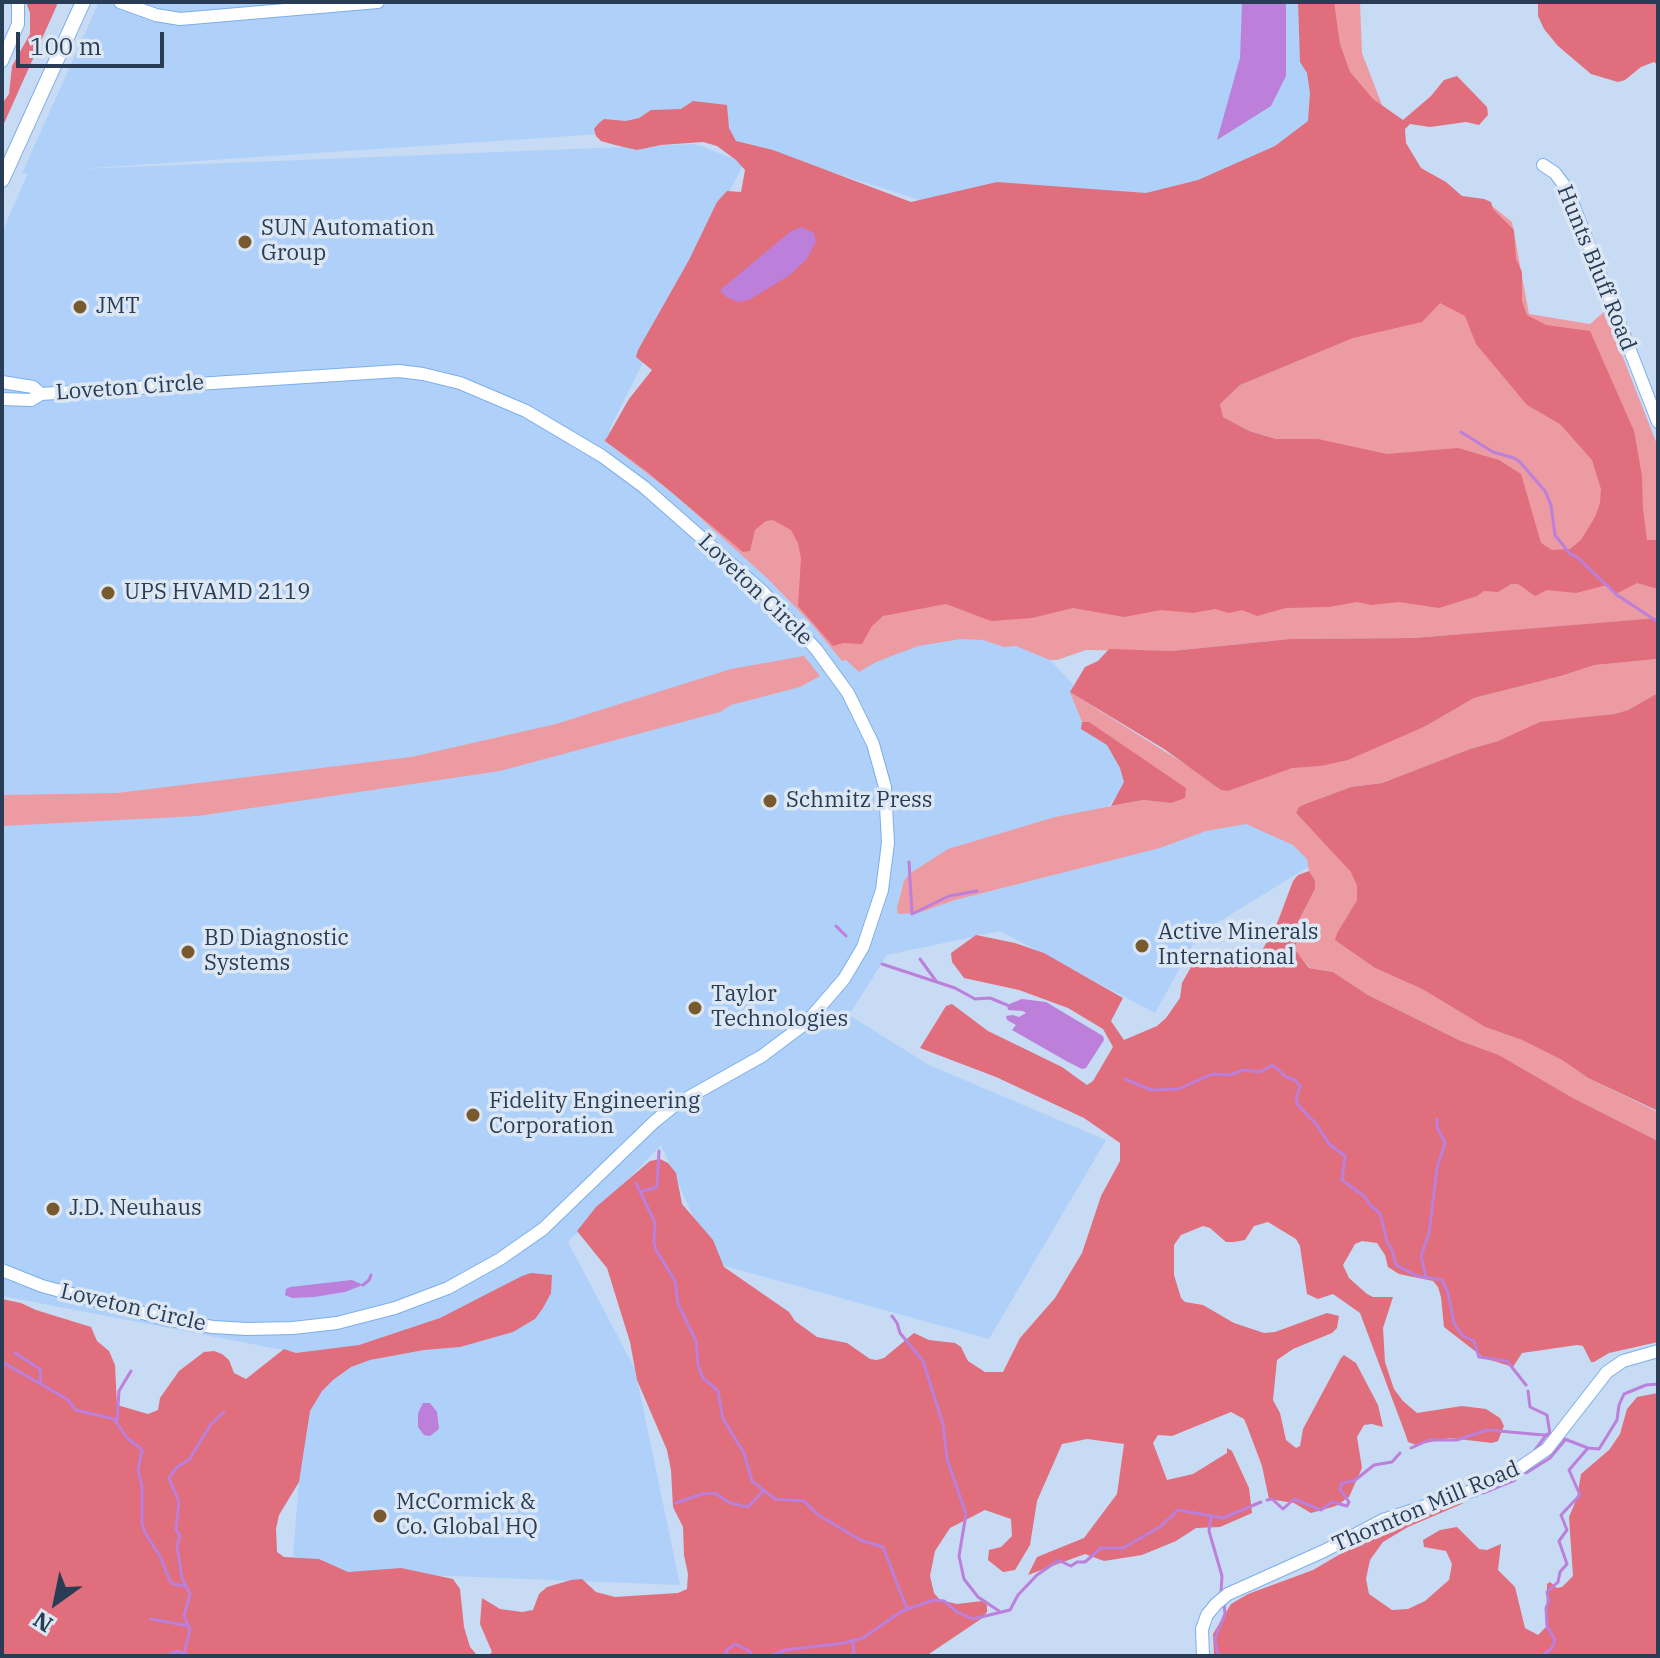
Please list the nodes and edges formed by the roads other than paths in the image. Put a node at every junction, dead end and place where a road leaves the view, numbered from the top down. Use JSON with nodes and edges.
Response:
{"nodes":[{"id":1,"x":18,"y":2,"type":"edge"},
{"id":2,"x":83,"y":2,"type":"edge"},
{"id":3,"x":120,"y":2,"type":"edge"},
{"id":4,"x":378,"y":2,"type":"edge"},
{"id":5,"x":2,"y":61,"type":"edge"},
{"id":6,"x":1543,"y":165,"type":"dead end"},
{"id":7,"x":2,"y":180,"type":"edge"},
{"id":8,"x":2,"y":382,"type":"edge"},
{"id":9,"x":41,"y":394,"type":"junction"},
{"id":10,"x":2,"y":399,"type":"edge"},
{"id":11,"x":1658,"y":422,"type":"edge"},
{"id":12,"x":2,"y":1270,"type":"edge"},
{"id":13,"x":1658,"y":1351,"type":"edge"},
{"id":14,"x":1203,"y":1656,"type":"edge"}],
"edges":[{"from":1,"to":5,"type":"street"},
{"from":2,"to":7,"type":"main road"},
{"from":3,"to":4,"type":"street"},
{"from":6,"to":11,"type":"street","name":"Hunts Bluff Road"},
{"from":8,"to":9,"type":"street","name":"Loveton Circle"},
{"from":9,"to":10,"type":"street","name":"Loveton Circle"},
{"from":9,"to":12,"type":"street","name":"Loveton Circle"},
{"from":13,"to":14,"type":"street","name":"Thornton Mill Road"}]}
